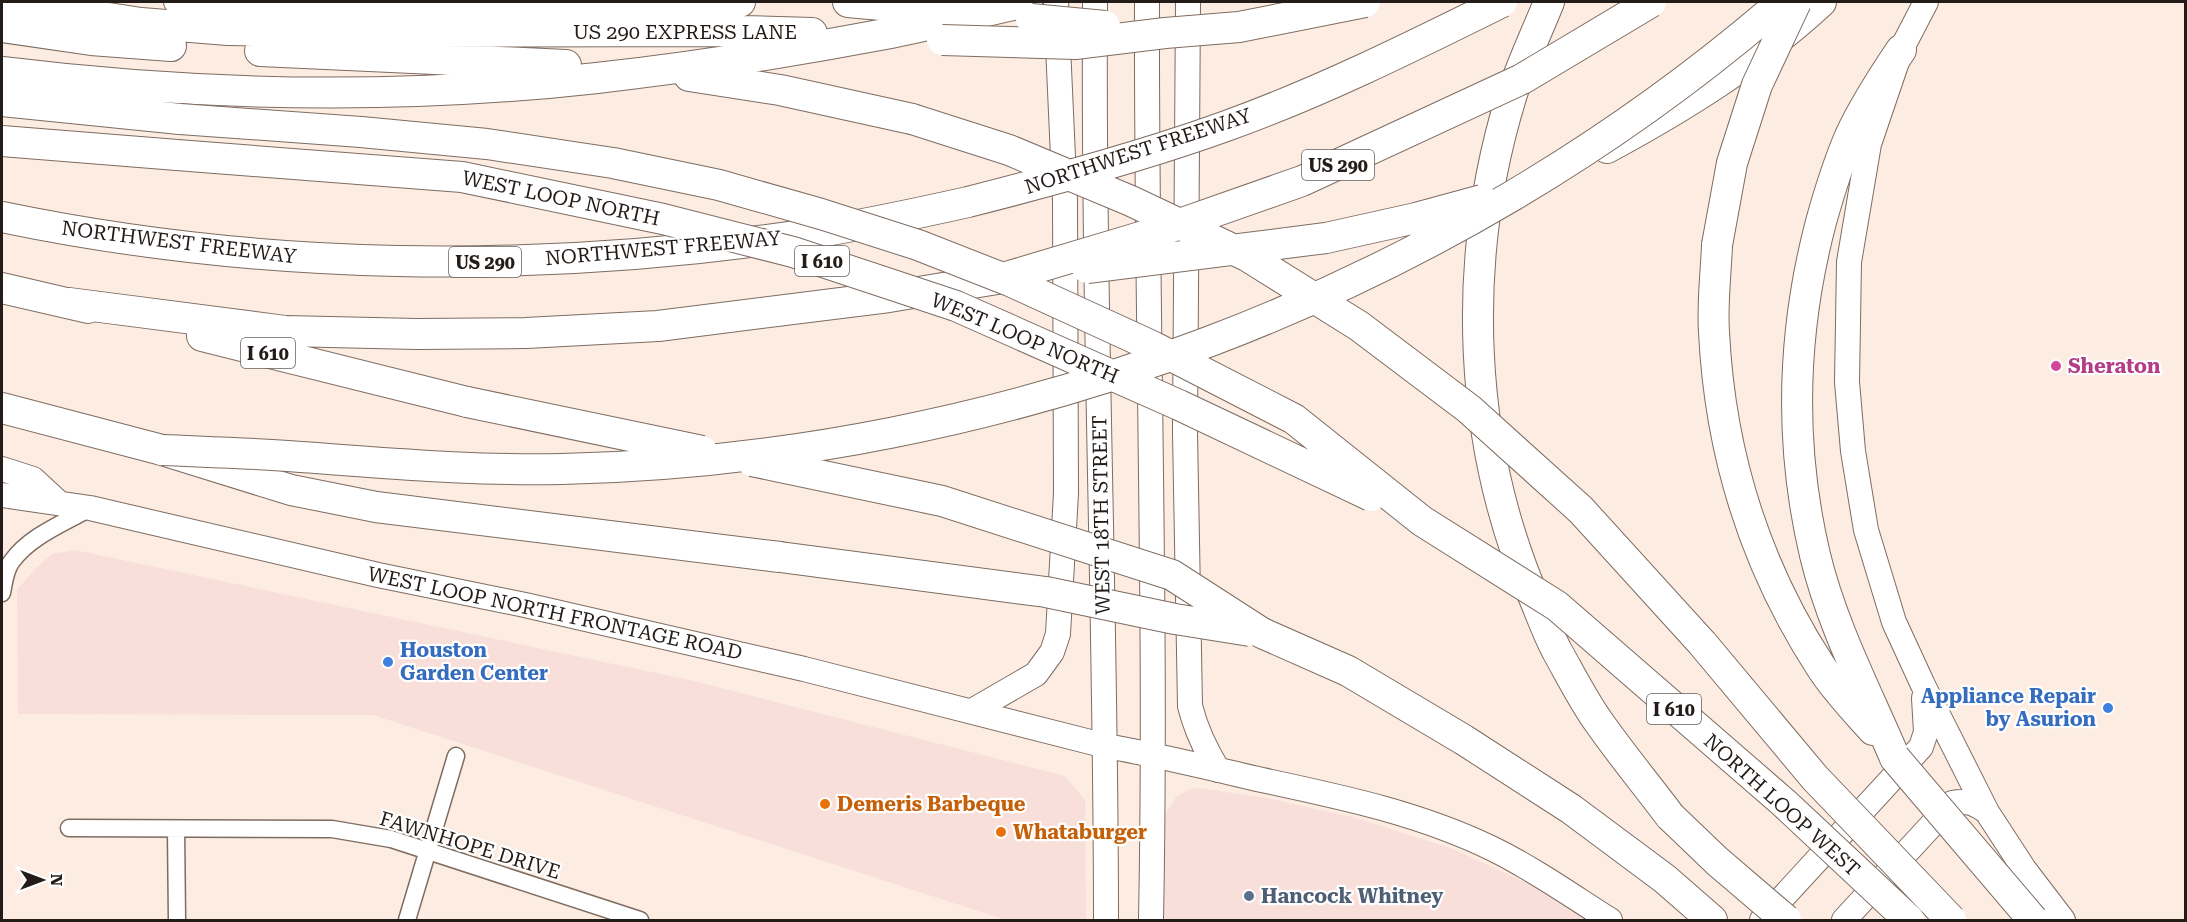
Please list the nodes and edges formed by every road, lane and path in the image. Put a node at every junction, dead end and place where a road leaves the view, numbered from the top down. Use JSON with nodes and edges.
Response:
{"nodes":[{"id":1,"x":4,"y":2,"type":"edge"},
{"id":2,"x":176,"y":2,"type":"edge"},
{"id":3,"x":582,"y":2,"type":"edge"},
{"id":4,"x":730,"y":2,"type":"edge"},
{"id":5,"x":740,"y":2,"type":"edge"},
{"id":6,"x":848,"y":2,"type":"edge"},
{"id":7,"x":1026,"y":2,"type":"edge"},
{"id":8,"x":1056,"y":2,"type":"edge"},
{"id":9,"x":1095,"y":2,"type":"edge"},
{"id":10,"x":1147,"y":2,"type":"edge"},
{"id":11,"x":1188,"y":2,"type":"edge"},
{"id":12,"x":1365,"y":2,"type":"edge"},
{"id":13,"x":1502,"y":2,"type":"edge"},
{"id":14,"x":1651,"y":2,"type":"edge"},
{"id":15,"x":1782,"y":2,"type":"edge"},
{"id":16,"x":1796,"y":2,"type":"edge"},
{"id":17,"x":1821,"y":2,"type":"edge"},
{"id":18,"x":1926,"y":2,"type":"edge"},
{"id":19,"x":551,"y":6,"type":"junction"},
{"id":20,"x":1548,"y":9,"type":"edge"},
{"id":21,"x":2,"y":27,"type":"edge"},
{"id":22,"x":1165,"y":33,"type":"junction"},
{"id":23,"x":1901,"y":50,"type":"junction"},
{"id":24,"x":2,"y":72,"type":"edge"},
{"id":25,"x":2,"y":101,"type":"edge"},
{"id":26,"x":2,"y":141,"type":"edge"},
{"id":27,"x":2,"y":217,"type":"edge"},
{"id":28,"x":1004,"y":278,"type":"junction"},
{"id":29,"x":2,"y":288,"type":"edge"},
{"id":30,"x":69,"y":303,"type":"junction"},
{"id":31,"x":2,"y":408,"type":"edge"},
{"id":32,"x":162,"y":450,"type":"junction"},
{"id":33,"x":2,"y":469,"type":"edge"},
{"id":34,"x":2,"y":495,"type":"edge"},
{"id":35,"x":59,"y":503,"type":"junction"},
{"id":36,"x":90,"y":508,"type":"junction"},
{"id":37,"x":1422,"y":521,"type":"junction"},
{"id":38,"x":2,"y":593,"type":"edge"},
{"id":39,"x":1262,"y":633,"type":"junction"},
{"id":40,"x":1923,"y":685,"type":"junction"},
{"id":41,"x":972,"y":711,"type":"junction"},
{"id":42,"x":1106,"y":746,"type":"junction"},
{"id":43,"x":1153,"y":754,"type":"junction"},
{"id":44,"x":456,"y":756,"type":"dead end"},
{"id":45,"x":1895,"y":758,"type":"junction"},
{"id":46,"x":1218,"y":770,"type":"junction"},
{"id":47,"x":1987,"y":812,"type":"junction"},
{"id":48,"x":69,"y":828,"type":"dead end"},
{"id":49,"x":176,"y":829,"type":"junction"},
{"id":50,"x":427,"y":851,"type":"junction"},
{"id":51,"x":1951,"y":920,"type":"edge"},
{"id":52,"x":177,"y":921,"type":"edge"},
{"id":53,"x":407,"y":921,"type":"edge"},
{"id":54,"x":640,"y":921,"type":"edge"},
{"id":55,"x":1106,"y":921,"type":"edge"},
{"id":56,"x":1151,"y":921,"type":"edge"},
{"id":57,"x":1610,"y":921,"type":"edge"},
{"id":58,"x":1712,"y":921,"type":"edge"},
{"id":59,"x":1762,"y":921,"type":"edge"},
{"id":60,"x":1786,"y":921,"type":"edge"},
{"id":61,"x":1844,"y":921,"type":"edge"},
{"id":62,"x":1909,"y":921,"type":"edge"},
{"id":63,"x":2033,"y":921,"type":"edge"},
{"id":64,"x":2062,"y":921,"type":"edge"}],
"edges":[{"from":1,"to":22,"type":"highway","name":"US 290 EXPRESS LANE","bridge":true},
{"from":2,"to":19,"type":"main road"},
{"from":3,"to":19,"type":"main road"},
{"from":4,"to":5,"type":"highway"},
{"from":4,"to":19,"type":"highway"},
{"from":6,"to":22,"type":"highway","bridge":true},
{"from":7,"to":24,"type":"highway"},
{"from":8,"to":41,"type":"main road"},
{"from":9,"to":42,"type":"main road","name":"WEST 18TH STREET"},
{"from":10,"to":43,"type":"main road"},
{"from":11,"to":46,"type":"main road"},
{"from":12,"to":22,"type":"highway","name":"US 290 EXPRESS LANE","bridge":true},
{"from":13,"to":27,"type":"highway","name":"NORTHWEST FREEWAY","number":"US 290","bridge":true},
{"from":14,"to":28,"type":"highway","number":"US 290","bridge":true},
{"from":15,"to":32,"type":"highway","bridge":true},
{"from":16,"to":45,"type":"highway","bridge":true},
{"from":17,"to":28,"type":"highway","bridge":true},
{"from":18,"to":23,"type":"main road"},
{"from":20,"to":60,"type":"highway","bridge":true},
{"from":21,"to":51,"type":"highway","bridge":true},
{"from":23,"to":40,"type":"main road"},
{"from":23,"to":45,"type":"highway"},
{"from":25,"to":37,"type":"highway","bridge":true},
{"from":26,"to":37,"type":"highway","name":"WEST LOOP NORTH","number":"I 610","bridge":true},
{"from":28,"to":30,"type":"highway","number":"US 290"},
{"from":29,"to":30,"type":"highway","number":"I 610"},
{"from":30,"to":39,"type":"highway","number":"I 610","bridge":true},
{"from":31,"to":32,"type":"highway"},
{"from":32,"to":39,"type":"highway","bridge":true},
{"from":33,"to":35,"type":"main road"},
{"from":34,"to":35,"type":"main road","name":"WEST LOOP NORTH FRONTAGE ROAD"},
{"from":35,"to":36,"type":"main road","name":"WEST LOOP NORTH FRONTAGE ROAD"},
{"from":36,"to":38,"type":"street"},
{"from":36,"to":41,"type":"main road","name":"WEST LOOP NORTH FRONTAGE ROAD"},
{"from":37,"to":62,"type":"highway","name":"NORTH LOOP WEST","number":"I 610","bridge":true},
{"from":39,"to":58,"type":"highway","number":"I 610"},
{"from":40,"to":47,"type":"main road"},
{"from":40,"to":59,"type":"main road"},
{"from":41,"to":42,"type":"main road","name":"WEST LOOP NORTH FRONTAGE ROAD"},
{"from":42,"to":43,"type":"main road","name":"WEST LOOP NORTH FRONTAGE ROAD"},
{"from":42,"to":55,"type":"main road","name":"WEST 18TH STREET"},
{"from":43,"to":46,"type":"main road","name":"WEST LOOP NORTH FRONTAGE ROAD"},
{"from":43,"to":56,"type":"main road"},
{"from":44,"to":50,"type":"street"},
{"from":45,"to":63,"type":"highway","bridge":true},
{"from":46,"to":57,"type":"main road","name":"WEST LOOP NORTH FRONTAGE ROAD"},
{"from":47,"to":61,"type":"main road"},
{"from":47,"to":64,"type":"main road"},
{"from":48,"to":49,"type":"street","name":"FAWNHOPE DRIVE"},
{"from":49,"to":50,"type":"street","name":"FAWNHOPE DRIVE"},
{"from":49,"to":52,"type":"street"},
{"from":50,"to":53,"type":"street"},
{"from":50,"to":54,"type":"street","name":"FAWNHOPE DRIVE"}]}
